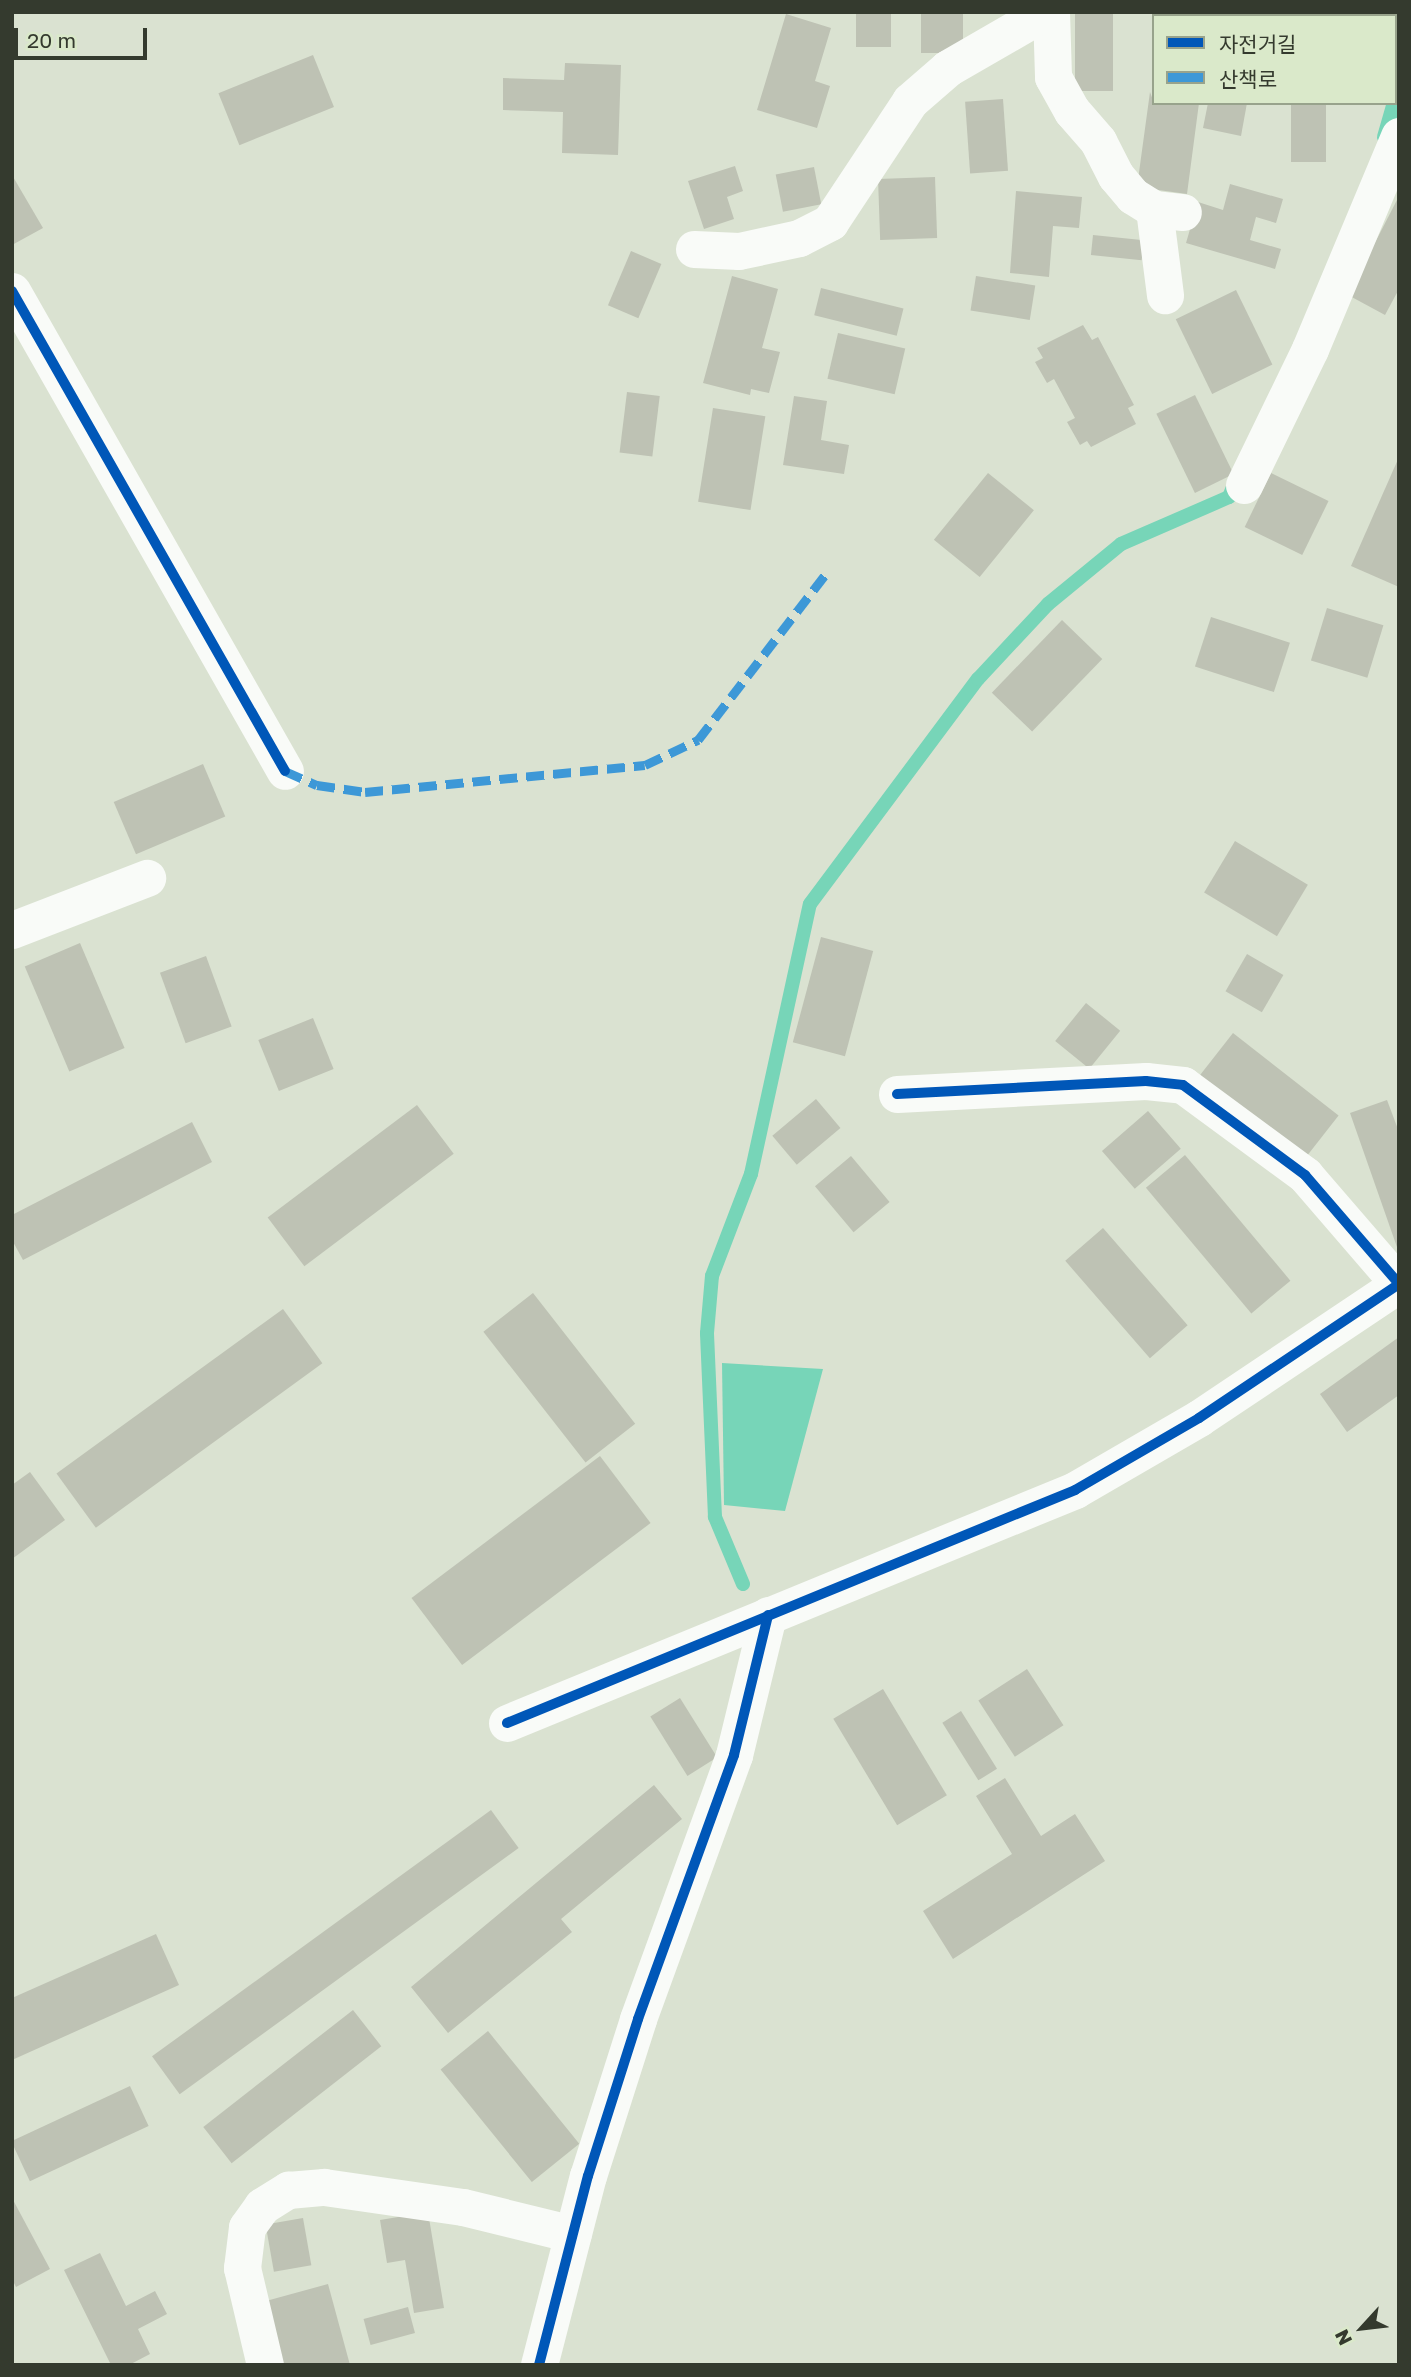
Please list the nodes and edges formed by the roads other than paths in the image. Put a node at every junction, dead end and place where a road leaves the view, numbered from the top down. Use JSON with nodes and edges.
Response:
{"nodes":[{"id":1,"x":1045,"y":12,"type":"edge"},
{"id":2,"x":1051,"y":12,"type":"edge"},
{"id":3,"x":1399,"y":136,"type":"edge"},
{"id":4,"x":694,"y":249,"type":"dead end"},
{"id":5,"x":12,"y":290,"type":"edge"},
{"id":6,"x":1165,"y":295,"type":"dead end"},
{"id":7,"x":1244,"y":485,"type":"dead end"},
{"id":8,"x":285,"y":771,"type":"dead end"},
{"id":9,"x":147,"y":878,"type":"dead end"},
{"id":10,"x":12,"y":930,"type":"edge"},
{"id":11,"x":897,"y":1094,"type":"dead end"},
{"id":12,"x":1399,"y":1284,"type":"edge"},
{"id":13,"x":768,"y":1615,"type":"junction"},
{"id":14,"x":507,"y":1723,"type":"dead end"},
{"id":15,"x":573,"y":2234,"type":"junction"},
{"id":16,"x":265,"y":2365,"type":"edge"},
{"id":17,"x":539,"y":2365,"type":"edge"}],
"edges":[{"from":1,"to":4,"type":"street"},
{"from":2,"to":6,"type":"street"},
{"from":3,"to":7,"type":"street"},
{"from":5,"to":8,"type":"street"},
{"from":9,"to":10,"type":"street"},
{"from":11,"to":12,"type":"street"},
{"from":12,"to":13,"type":"street"},
{"from":13,"to":14,"type":"street"},
{"from":13,"to":15,"type":"street"},
{"from":15,"to":16,"type":"street"},
{"from":15,"to":17,"type":"street"}]}
